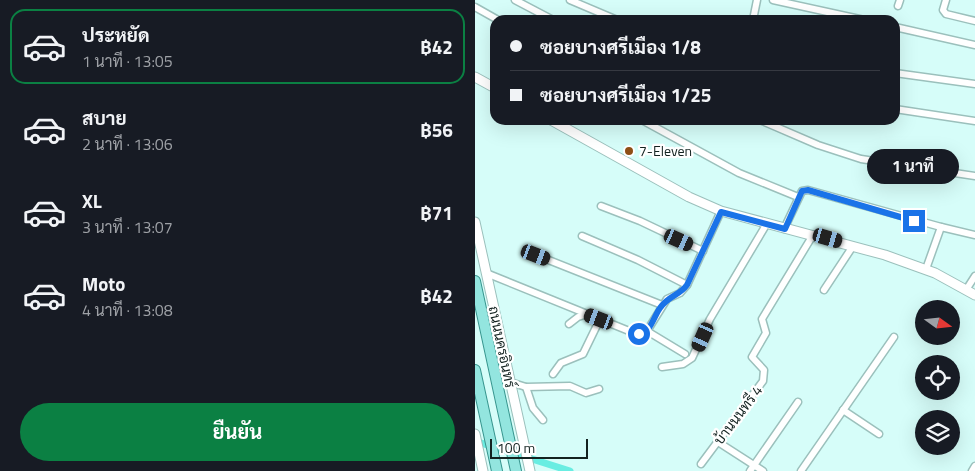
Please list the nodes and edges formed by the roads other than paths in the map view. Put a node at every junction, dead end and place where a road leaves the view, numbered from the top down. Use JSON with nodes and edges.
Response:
{"nodes":[{"id":1,"x":515,"y":0,"type":"edge"},
{"id":2,"x":569,"y":0,"type":"edge"},
{"id":3,"x":757,"y":0,"type":"edge"},
{"id":4,"x":773,"y":0,"type":"edge"},
{"id":5,"x":946,"y":0,"type":"edge"},
{"id":6,"x":475,"y":7,"type":"edge"},
{"id":7,"x":490,"y":15,"type":"edge"},
{"id":8,"x":544,"y":15,"type":"edge"},
{"id":9,"x":605,"y":15,"type":"edge"},
{"id":10,"x":754,"y":15,"type":"edge"},
{"id":11,"x":841,"y":15,"type":"edge"},
{"id":12,"x":975,"y":21,"type":"edge"},
{"id":13,"x":900,"y":28,"type":"edge"},
{"id":14,"x":975,"y":45,"type":"edge"},
{"id":15,"x":900,"y":74,"type":"edge"},
{"id":16,"x":475,"y":77,"type":"edge"},
{"id":17,"x":975,"y":84,"type":"edge"},
{"id":18,"x":490,"y":85,"type":"edge"},
{"id":19,"x":900,"y":110,"type":"edge"},
{"id":20,"x":975,"y":120,"type":"edge"},
{"id":21,"x":560,"y":125,"type":"edge"},
{"id":22,"x":652,"y":125,"type":"edge"},
{"id":23,"x":772,"y":125,"type":"edge"},
{"id":24,"x":975,"y":176,"type":"edge"},
{"id":25,"x":798,"y":197,"type":"junction"},
{"id":26,"x":601,"y":206,"type":"dead end"},
{"id":27,"x":721,"y":212,"type":"junction"},
{"id":28,"x":475,"y":222,"type":"edge"},
{"id":29,"x":766,"y":225,"type":"junction"},
{"id":30,"x":941,"y":227,"type":"junction"},
{"id":31,"x":785,"y":229,"type":"junction"},
{"id":32,"x":813,"y":235,"type":"junction"},
{"id":33,"x":975,"y":235,"type":"edge"},
{"id":34,"x":582,"y":236,"type":"dead end"},
{"id":35,"x":853,"y":246,"type":"junction"},
{"id":36,"x":703,"y":250,"type":"junction"},
{"id":37,"x":536,"y":255,"type":"dead end"},
{"id":38,"x":926,"y":270,"type":"junction"},
{"id":39,"x":486,"y":273,"type":"junction"},
{"id":40,"x":975,"y":276,"type":"edge"},
{"id":41,"x":475,"y":281,"type":"edge"},
{"id":42,"x":687,"y":285,"type":"junction"},
{"id":43,"x":824,"y":290,"type":"dead end"},
{"id":44,"x":966,"y":290,"type":"junction"},
{"id":45,"x":975,"y":295,"type":"edge"},
{"id":46,"x":662,"y":305,"type":"junction"},
{"id":47,"x":587,"y":314,"type":"junction"},
{"id":48,"x":599,"y":319,"type":"junction"},
{"id":49,"x":569,"y":324,"type":"dead end"},
{"id":50,"x":646,"y":332,"type":"junction"},
{"id":51,"x":894,"y":337,"type":"dead end"},
{"id":52,"x":685,"y":354,"type":"dead end"},
{"id":53,"x":661,"y":368,"type":"dead end"},
{"id":54,"x":475,"y":370,"type":"edge"},
{"id":55,"x":553,"y":374,"type":"dead end"},
{"id":56,"x":510,"y":382,"type":"junction"},
{"id":57,"x":526,"y":387,"type":"junction"},
{"id":58,"x":599,"y":389,"type":"dead end"},
{"id":59,"x":798,"y":402,"type":"dead end"},
{"id":60,"x":843,"y":410,"type":"junction"},
{"id":61,"x":543,"y":420,"type":"dead end"},
{"id":62,"x":475,"y":434,"type":"edge"},
{"id":63,"x":879,"y":434,"type":"dead end"},
{"id":64,"x":718,"y":442,"type":"junction"},
{"id":65,"x":701,"y":464,"type":"dead end"},
{"id":66,"x":975,"y":466,"type":"edge"},
{"id":67,"x":752,"y":468,"type":"edge"},
{"id":68,"x":497,"y":469,"type":"edge"},
{"id":69,"x":516,"y":470,"type":"edge"},
{"id":70,"x":483,"y":471,"type":"edge"},
{"id":71,"x":529,"y":471,"type":"edge"},
{"id":72,"x":763,"y":471,"type":"edge"},
{"id":73,"x":801,"y":471,"type":"edge"},
{"id":74,"x":972,"y":471,"type":"edge"}],
"edges":[{"from":1,"to":8,"type":"street"},
{"from":2,"to":9,"type":"street"},
{"from":3,"to":10,"type":"street"},
{"from":4,"to":11,"type":"street"},
{"from":5,"to":12,"type":"street"},
{"from":6,"to":7,"type":"street"},
{"from":13,"to":14,"type":"street"},
{"from":15,"to":17,"type":"street"},
{"from":16,"to":18,"type":"street"},
{"from":19,"to":20,"type":"street"},
{"from":21,"to":27,"type":"street"},
{"from":22,"to":25,"type":"street"},
{"from":23,"to":24,"type":"street"},
{"from":25,"to":30,"type":"street"},
{"from":25,"to":31,"type":"street"},
{"from":26,"to":36,"type":"street"},
{"from":27,"to":29,"type":"street"},
{"from":27,"to":36,"type":"street"},
{"from":28,"to":39,"type":"street","name":"ถนนนครอินทร์"},
{"from":29,"to":31,"type":"street"},
{"from":29,"to":53,"type":"street"},
{"from":30,"to":33,"type":"street"},
{"from":30,"to":38,"type":"street"},
{"from":31,"to":32,"type":"street"},
{"from":32,"to":35,"type":"street"},
{"from":32,"to":64,"type":"street","name":"บ้านนนทรี 4"},
{"from":34,"to":42,"type":"street"},
{"from":35,"to":38,"type":"street"},
{"from":35,"to":43,"type":"street"},
{"from":36,"to":42,"type":"street"},
{"from":37,"to":46,"type":"street"},
{"from":38,"to":44,"type":"street"},
{"from":39,"to":47,"type":"street"},
{"from":39,"to":56,"type":"street","name":"ถนนนครอินทร์"},
{"from":40,"to":44,"type":"street"},
{"from":41,"to":69,"type":"main road","name":"ถนนนครอินทร์"},
{"from":42,"to":46,"type":"street"},
{"from":44,"to":45,"type":"street"},
{"from":46,"to":50,"type":"street"},
{"from":47,"to":48,"type":"street"},
{"from":47,"to":49,"type":"street"},
{"from":48,"to":50,"type":"street"},
{"from":48,"to":55,"type":"street"},
{"from":50,"to":52,"type":"street"},
{"from":51,"to":60,"type":"street"},
{"from":54,"to":68,"type":"main road"},
{"from":56,"to":57,"type":"street"},
{"from":56,"to":71,"type":"street","name":"ถนนนครอินทร์"},
{"from":57,"to":58,"type":"street"},
{"from":57,"to":61,"type":"street"},
{"from":59,"to":67,"type":"street"},
{"from":60,"to":63,"type":"street"},
{"from":60,"to":73,"type":"street"},
{"from":62,"to":70,"type":"street"},
{"from":64,"to":65,"type":"street","name":"บ้านนนทรี 4"},
{"from":64,"to":67,"type":"street"},
{"from":66,"to":74,"type":"street"},
{"from":67,"to":72,"type":"street"}]}
